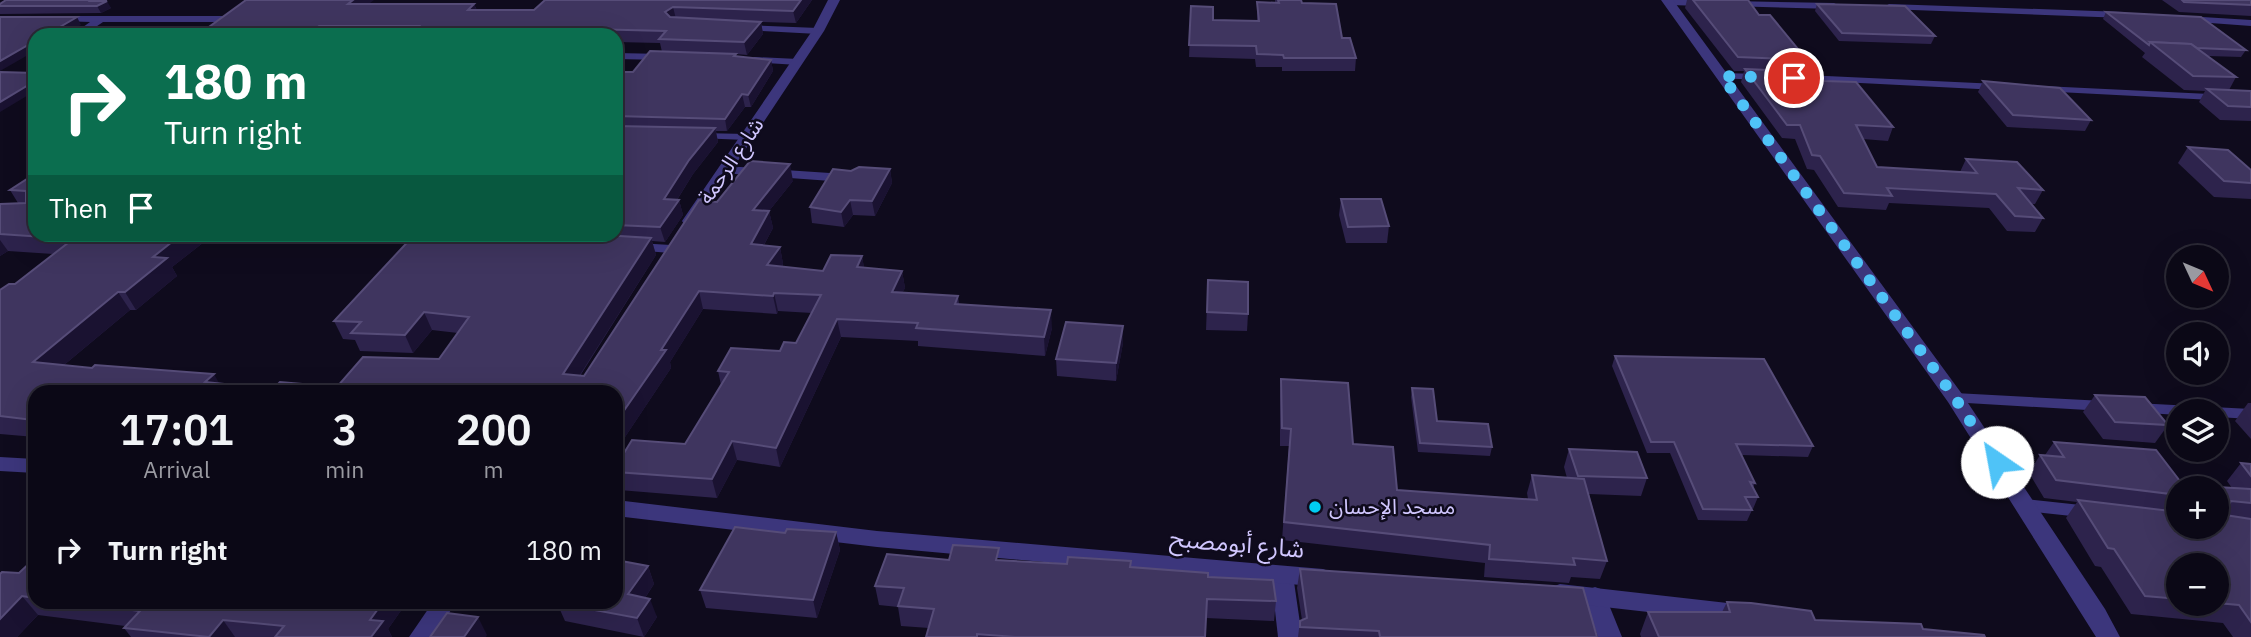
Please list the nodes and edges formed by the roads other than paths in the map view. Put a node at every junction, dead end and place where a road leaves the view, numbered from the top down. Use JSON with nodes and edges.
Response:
{"nodes":[{"id":1,"x":834,"y":0,"type":"edge"},
{"id":2,"x":1668,"y":1,"type":"edge"},
{"id":3,"x":1710,"y":3,"type":"edge"},
{"id":4,"x":1724,"y":4,"type":"edge"},
{"id":5,"x":1848,"y":6,"type":"edge"},
{"id":6,"x":1875,"y":7,"type":"edge"},
{"id":7,"x":2137,"y":16,"type":"edge"},
{"id":8,"x":50,"y":19,"type":"edge"},
{"id":9,"x":101,"y":19,"type":"junction"},
{"id":10,"x":233,"y":19,"type":"edge"},
{"id":11,"x":2179,"y":19,"type":"edge"},
{"id":12,"x":2251,"y":23,"type":"edge"},
{"id":13,"x":88,"y":28,"type":"edge"},
{"id":14,"x":741,"y":28,"type":"edge"},
{"id":15,"x":818,"y":31,"type":"junction"},
{"id":16,"x":623,"y":56,"type":"edge"},
{"id":17,"x":681,"y":58,"type":"edge"},
{"id":18,"x":746,"y":60,"type":"edge"},
{"id":19,"x":798,"y":62,"type":"junction"},
{"id":20,"x":1722,"y":76,"type":"junction"},
{"id":21,"x":1770,"y":77,"type":"edge"},
{"id":22,"x":1794,"y":78,"type":"edge"},
{"id":23,"x":2013,"y":88,"type":"edge"},
{"id":24,"x":2027,"y":88,"type":"edge"},
{"id":25,"x":2251,"y":99,"type":"edge"},
{"id":26,"x":682,"y":135,"type":"edge"},
{"id":27,"x":747,"y":137,"type":"junction"},
{"id":28,"x":725,"y":170,"type":"junction"},
{"id":29,"x":854,"y":179,"type":"edge"},
{"id":30,"x":617,"y":246,"type":"edge"},
{"id":31,"x":668,"y":255,"type":"joint"},
{"id":32,"x":1955,"y":398,"type":"junction"},
{"id":33,"x":2166,"y":409,"type":"edge"},
{"id":34,"x":2229,"y":413,"type":"edge"},
{"id":35,"x":2251,"y":414,"type":"edge"},
{"id":36,"x":0,"y":464,"type":"edge"},
{"id":37,"x":28,"y":466,"type":"edge"},
{"id":38,"x":2025,"y":505,"type":"junction"},
{"id":39,"x":623,"y":509,"type":"edge"},
{"id":40,"x":2102,"y":514,"type":"edge"},
{"id":41,"x":1282,"y":575,"type":"junction"},
{"id":42,"x":1350,"y":579,"type":"edge"},
{"id":43,"x":1541,"y":592,"type":"edge"},
{"id":44,"x":1595,"y":596,"type":"junction"},
{"id":45,"x":440,"y":609,"type":"edge"},
{"id":46,"x":1773,"y":617,"type":"edge"},
{"id":47,"x":421,"y":637,"type":"edge"},
{"id":48,"x":1290,"y":637,"type":"edge"},
{"id":49,"x":1610,"y":637,"type":"edge"},
{"id":50,"x":2108,"y":637,"type":"edge"}],
"edges":[{"from":1,"to":15,"type":"street","name":"شارع الرحمة"},
{"from":2,"to":3,"type":"lane"},
{"from":2,"to":20,"type":"street"},
{"from":4,"to":5,"type":"lane"},
{"from":6,"to":7,"type":"lane"},
{"from":8,"to":9,"type":"lane"},
{"from":9,"to":10,"type":"lane"},
{"from":9,"to":13,"type":"lane"},
{"from":11,"to":12,"type":"lane"},
{"from":14,"to":15,"type":"lane"},
{"from":15,"to":19,"type":"street","name":"شارع الرحمة"},
{"from":16,"to":17,"type":"lane"},
{"from":18,"to":19,"type":"lane"},
{"from":19,"to":27,"type":"street","name":"شارع الرحمة"},
{"from":20,"to":21,"type":"lane"},
{"from":20,"to":32,"type":"street"},
{"from":22,"to":23,"type":"lane"},
{"from":24,"to":25,"type":"lane"},
{"from":26,"to":27,"type":"lane"},
{"from":27,"to":28,"type":"street","name":"شارع الرحمة"},
{"from":28,"to":29,"type":"lane"},
{"from":28,"to":31,"type":"street","name":"شارع الرحمة"},
{"from":30,"to":31,"type":"lane"},
{"from":32,"to":33,"type":"lane"},
{"from":32,"to":38,"type":"street"},
{"from":34,"to":35,"type":"lane"},
{"from":36,"to":37,"type":"street"},
{"from":38,"to":40,"type":"lane"},
{"from":38,"to":50,"type":"street"},
{"from":39,"to":41,"type":"street","name":"شارع أبومصبح"},
{"from":41,"to":42,"type":"street","name":"شارع أبومصبح"},
{"from":41,"to":48,"type":"street"},
{"from":43,"to":44,"type":"street"},
{"from":44,"to":46,"type":"street"},
{"from":44,"to":49,"type":"street"},
{"from":45,"to":47,"type":"street"}]}
